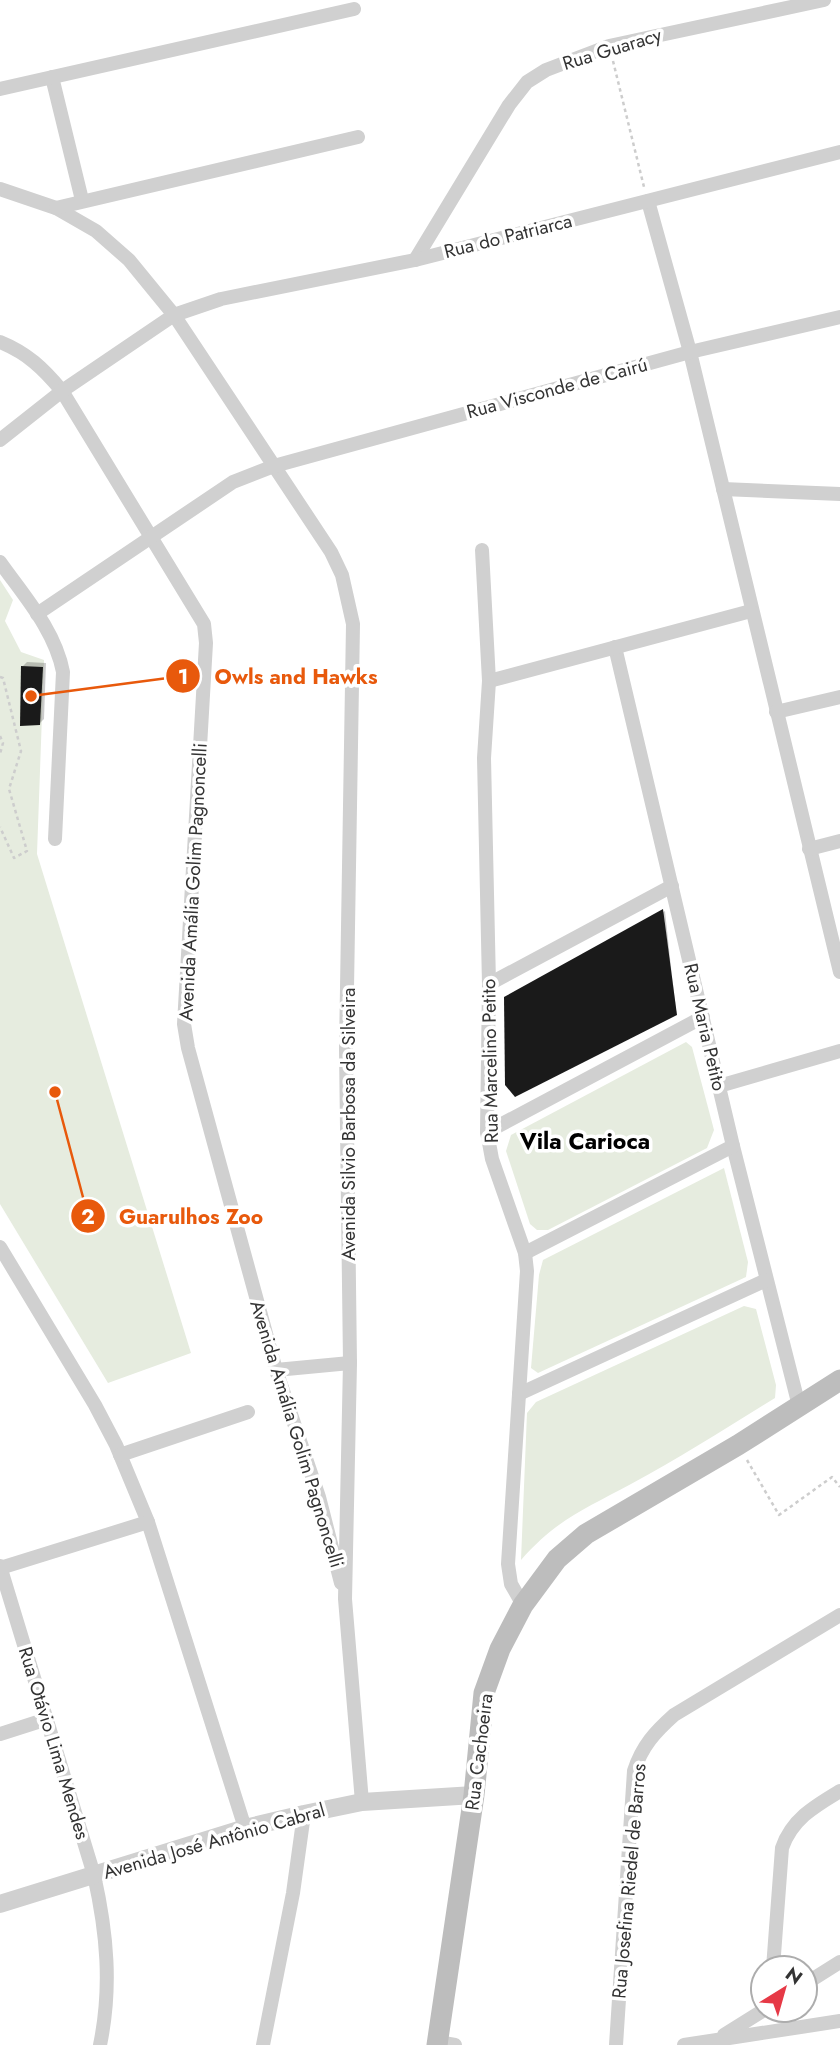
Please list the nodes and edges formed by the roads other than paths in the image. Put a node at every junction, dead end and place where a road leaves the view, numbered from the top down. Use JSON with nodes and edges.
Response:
{"nodes":[{"id":1,"x":824,"y":0,"type":"edge"},
{"id":2,"x":354,"y":9,"type":"dead end"},
{"id":3,"x":52,"y":77,"type":"junction"},
{"id":4,"x":0,"y":89,"type":"edge"},
{"id":5,"x":358,"y":137,"type":"dead end"},
{"id":6,"x":840,"y":152,"type":"edge"},
{"id":7,"x":0,"y":189,"type":"edge"},
{"id":8,"x":82,"y":200,"type":"junction"},
{"id":9,"x":648,"y":201,"type":"junction"},
{"id":10,"x":56,"y":208,"type":"junction"},
{"id":11,"x":415,"y":260,"type":"junction"},
{"id":12,"x":174,"y":314,"type":"junction"},
{"id":13,"x":838,"y":318,"type":"edge"},
{"id":14,"x":0,"y":342,"type":"edge"},
{"id":15,"x":690,"y":352,"type":"junction"},
{"id":16,"x":62,"y":391,"type":"junction"},
{"id":17,"x":0,"y":440,"type":"edge"},
{"id":18,"x":274,"y":466,"type":"junction"},
{"id":19,"x":723,"y":489,"type":"junction"},
{"id":20,"x":840,"y":495,"type":"edge"},
{"id":21,"x":151,"y":536,"type":"junction"},
{"id":22,"x":482,"y":550,"type":"dead end"},
{"id":23,"x":0,"y":562,"type":"edge"},
{"id":24,"x":751,"y":611,"type":"junction"},
{"id":25,"x":37,"y":614,"type":"junction"},
{"id":26,"x":615,"y":647,"type":"junction"},
{"id":27,"x":489,"y":681,"type":"junction"},
{"id":28,"x":840,"y":697,"type":"edge"},
{"id":29,"x":776,"y":712,"type":"junction"},
{"id":30,"x":55,"y":839,"type":"dead end"},
{"id":31,"x":840,"y":841,"type":"edge"},
{"id":32,"x":809,"y":849,"type":"junction"},
{"id":33,"x":672,"y":886,"type":"junction"},
{"id":34,"x":840,"y":972,"type":"edge"},
{"id":35,"x":489,"y":984,"type":"junction"},
{"id":36,"x":704,"y":1017,"type":"junction"},
{"id":37,"x":840,"y":1051,"type":"edge"},
{"id":38,"x":719,"y":1086,"type":"junction"},
{"id":39,"x":487,"y":1132,"type":"junction"},
{"id":40,"x":733,"y":1146,"type":"junction"},
{"id":41,"x":0,"y":1247,"type":"edge"},
{"id":42,"x":525,"y":1253,"type":"junction"},
{"id":43,"x":766,"y":1280,"type":"junction"},
{"id":44,"x":350,"y":1363,"type":"junction"},
{"id":45,"x":276,"y":1370,"type":"junction"},
{"id":46,"x":840,"y":1380,"type":"edge"},
{"id":47,"x":519,"y":1394,"type":"junction"},
{"id":48,"x":799,"y":1406,"type":"junction"},
{"id":49,"x":248,"y":1412,"type":"dead end"},
{"id":50,"x":120,"y":1455,"type":"junction"},
{"id":51,"x":148,"y":1522,"type":"junction"},
{"id":52,"x":0,"y":1567,"type":"edge"},
{"id":53,"x":345,"y":1599,"type":"junction"},
{"id":54,"x":523,"y":1605,"type":"junction"},
{"id":55,"x":840,"y":1615,"type":"edge"},
{"id":56,"x":47,"y":1719,"type":"junction"},
{"id":57,"x":0,"y":1734,"type":"edge"},
{"id":58,"x":840,"y":1791,"type":"edge"},
{"id":59,"x":474,"y":1795,"type":"junction"},
{"id":60,"x":362,"y":1802,"type":"junction"},
{"id":61,"x":304,"y":1814,"type":"junction"},
{"id":62,"x":245,"y":1828,"type":"junction"},
{"id":63,"x":94,"y":1875,"type":"junction"},
{"id":64,"x":0,"y":1904,"type":"edge"},
{"id":65,"x":774,"y":1954,"type":"edge"},
{"id":66,"x":840,"y":1962,"type":"edge"},
{"id":67,"x":819,"y":1975,"type":"edge"},
{"id":68,"x":840,"y":2021,"type":"edge"},
{"id":69,"x":819,"y":2022,"type":"edge"},
{"id":70,"x":752,"y":2024,"type":"edge"},
{"id":71,"x":443,"y":2044,"type":"edge"},
{"id":72,"x":100,"y":2045,"type":"edge"},
{"id":73,"x":263,"y":2045,"type":"edge"},
{"id":74,"x":616,"y":2045,"type":"edge"},
{"id":75,"x":684,"y":2045,"type":"edge"}],
"edges":[{"from":1,"to":11,"type":"street","name":"Rua Guaracy"},
{"from":2,"to":3,"type":"street"},
{"from":3,"to":4,"type":"street"},
{"from":3,"to":8,"type":"street"},
{"from":5,"to":8,"type":"street"},
{"from":6,"to":9,"type":"street","name":"Rua do Patriarca"},
{"from":7,"to":10,"type":"street","name":"Avenida Silvio Barbosa da Silveira"},
{"from":8,"to":10,"type":"street"},
{"from":9,"to":11,"type":"street","name":"Rua do Patriarca"},
{"from":9,"to":15,"type":"street"},
{"from":10,"to":12,"type":"street","name":"Avenida Silvio Barbosa da Silveira"},
{"from":11,"to":12,"type":"street","name":"Rua do Patriarca"},
{"from":12,"to":16,"type":"street","name":"Rua do Patriarca"},
{"from":12,"to":18,"type":"street","name":"Avenida Silvio Barbosa da Silveira"},
{"from":13,"to":15,"type":"street","name":"Rua Visconde de Cairú"},
{"from":14,"to":16,"type":"street","name":"Avenida Amália Golim Pagnoncelli"},
{"from":15,"to":18,"type":"street","name":"Rua Visconde de Cairú"},
{"from":15,"to":19,"type":"street"},
{"from":16,"to":17,"type":"street","name":"Rua do Patriarca"},
{"from":16,"to":21,"type":"street","name":"Avenida Amália Golim Pagnoncelli"},
{"from":18,"to":21,"type":"street","name":"Rua Visconde de Cairú"},
{"from":18,"to":44,"type":"street","name":"Avenida Silvio Barbosa da Silveira"},
{"from":19,"to":20,"type":"street"},
{"from":19,"to":24,"type":"street"},
{"from":21,"to":25,"type":"street","name":"Rua Visconde de Cairú"},
{"from":21,"to":45,"type":"street","name":"Avenida Amália Golim Pagnoncelli"},
{"from":22,"to":27,"type":"street","name":"Rua Marcelino Petito"},
{"from":23,"to":25,"type":"street"},
{"from":24,"to":26,"type":"street"},
{"from":24,"to":29,"type":"street"},
{"from":25,"to":30,"type":"street"},
{"from":26,"to":27,"type":"street"},
{"from":26,"to":33,"type":"street","name":"Rua Maria Petito"},
{"from":27,"to":35,"type":"street","name":"Rua Marcelino Petito"},
{"from":28,"to":29,"type":"street"},
{"from":29,"to":32,"type":"street"},
{"from":31,"to":32,"type":"street"},
{"from":32,"to":34,"type":"street"},
{"from":33,"to":35,"type":"street"},
{"from":33,"to":36,"type":"street","name":"Rua Maria Petito"},
{"from":35,"to":39,"type":"street","name":"Rua Marcelino Petito"},
{"from":36,"to":38,"type":"street","name":"Rua Maria Petito"},
{"from":36,"to":39,"type":"street"},
{"from":37,"to":38,"type":"street"},
{"from":38,"to":40,"type":"street","name":"Rua Maria Petito"},
{"from":39,"to":42,"type":"street","name":"Rua Marcelino Petito"},
{"from":40,"to":42,"type":"street"},
{"from":40,"to":43,"type":"street","name":"Rua Maria Petito"},
{"from":41,"to":50,"type":"street"},
{"from":42,"to":47,"type":"street","name":"Rua Marcelino Petito"},
{"from":43,"to":47,"type":"street"},
{"from":43,"to":48,"type":"street","name":"Rua Maria Petito"},
{"from":44,"to":45,"type":"street"},
{"from":44,"to":53,"type":"street","name":"Avenida Silvio Barbosa da Silveira"},
{"from":45,"to":53,"type":"street","name":"Avenida Amália Golim Pagnoncelli"},
{"from":46,"to":48,"type":"main road","name":"Rua Cachoeira"},
{"from":47,"to":54,"type":"street","name":"Rua Marcelino Petito"},
{"from":48,"to":54,"type":"main road","name":"Rua Cachoeira"},
{"from":49,"to":50,"type":"street"},
{"from":50,"to":51,"type":"street"},
{"from":51,"to":52,"type":"street"},
{"from":51,"to":62,"type":"street"},
{"from":52,"to":56,"type":"street","name":"Rua Otávio Lima Mendes"},
{"from":53,"to":60,"type":"street","name":"Avenida Silvio Barbosa da Silveira"},
{"from":54,"to":59,"type":"main road","name":"Rua Cachoeira"},
{"from":55,"to":74,"type":"street","name":"Rua Josefina Riedel de Barros"},
{"from":56,"to":57,"type":"street"},
{"from":56,"to":63,"type":"street","name":"Rua Otávio Lima Mendes"},
{"from":58,"to":65,"type":"street"},
{"from":59,"to":60,"type":"street","name":"Avenida José Antônio Cabral"},
{"from":59,"to":71,"type":"main road","name":"Rua Cachoeira"},
{"from":60,"to":61,"type":"street","name":"Avenida José Antônio Cabral"},
{"from":61,"to":62,"type":"street","name":"Avenida José Antônio Cabral"},
{"from":61,"to":73,"type":"street"},
{"from":62,"to":63,"type":"street","name":"Avenida José Antônio Cabral"},
{"from":63,"to":64,"type":"street","name":"Avenida José Antônio Cabral"},
{"from":63,"to":72,"type":"street","name":"Rua Otávio Lima Mendes"},
{"from":66,"to":67,"type":"street"},
{"from":68,"to":69,"type":"street"},
{"from":70,"to":75,"type":"street"}]}
